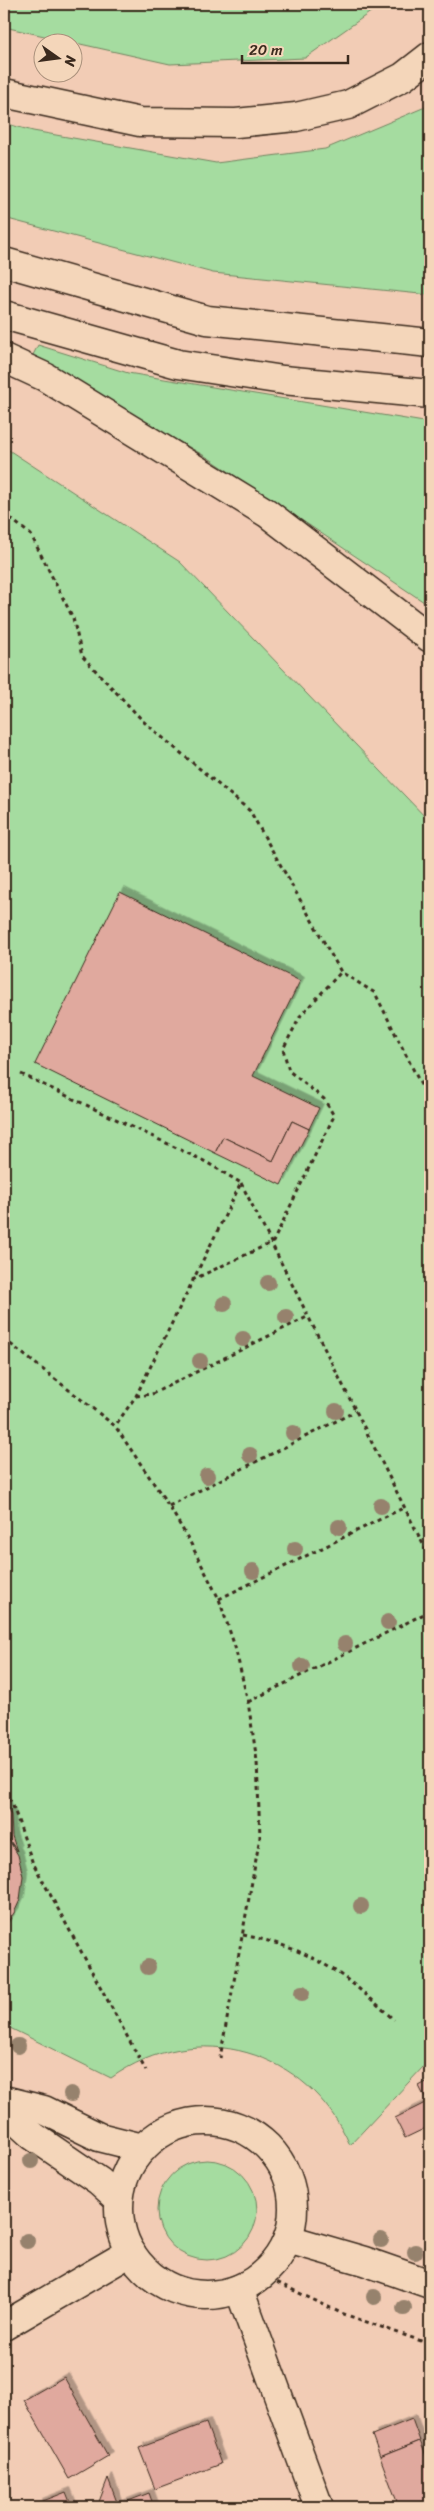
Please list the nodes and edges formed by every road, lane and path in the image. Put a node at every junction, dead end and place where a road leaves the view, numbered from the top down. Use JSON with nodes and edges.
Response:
{"nodes":[{"id":1,"x":430,"y":56,"type":"edge"},
{"id":2,"x":4,"y":93,"type":"edge"},
{"id":3,"x":4,"y":262,"type":"edge"},
{"id":4,"x":4,"y":315,"type":"edge"},
{"id":5,"x":430,"y":343,"type":"edge"},
{"id":6,"x":4,"y":358,"type":"edge"},
{"id":7,"x":430,"y":394,"type":"edge"},
{"id":8,"x":4,"y":513,"type":"edge"},
{"id":9,"x":430,"y":638,"type":"edge"},
{"id":10,"x":341,"y":972,"type":"junction"},
{"id":11,"x":21,"y":1074,"type":"dead end"},
{"id":12,"x":430,"y":1102,"type":"edge"},
{"id":13,"x":241,"y":1183,"type":"junction"},
{"id":14,"x":273,"y":1242,"type":"junction"},
{"id":15,"x":192,"y":1280,"type":"junction"},
{"id":16,"x":309,"y":1316,"type":"junction"},
{"id":17,"x":4,"y":1339,"type":"edge"},
{"id":18,"x":136,"y":1396,"type":"junction"},
{"id":19,"x":356,"y":1411,"type":"junction"},
{"id":20,"x":115,"y":1426,"type":"junction"},
{"id":21,"x":169,"y":1506,"type":"junction"},
{"id":22,"x":404,"y":1506,"type":"junction"},
{"id":23,"x":430,"y":1558,"type":"edge"},
{"id":24,"x":219,"y":1599,"type":"junction"},
{"id":25,"x":430,"y":1611,"type":"edge"},
{"id":26,"x":248,"y":1702,"type":"junction"},
{"id":27,"x":4,"y":1792,"type":"edge"},
{"id":28,"x":243,"y":1935,"type":"junction"},
{"id":29,"x":394,"y":2020,"type":"dead end"},
{"id":30,"x":220,"y":2058,"type":"dead end"},
{"id":31,"x":146,"y":2071,"type":"dead end"},
{"id":32,"x":4,"y":2100,"type":"edge"},
{"id":33,"x":4,"y":2110,"type":"edge"},
{"id":34,"x":143,"y":2148,"type":"junction"},
{"id":35,"x":119,"y":2199,"type":"junction"},
{"id":36,"x":288,"y":2239,"type":"junction"},
{"id":37,"x":130,"y":2252,"type":"junction"},
{"id":38,"x":262,"y":2275,"type":"junction"},
{"id":39,"x":430,"y":2284,"type":"edge"},
{"id":40,"x":240,"y":2289,"type":"junction"},
{"id":41,"x":4,"y":2326,"type":"edge"},
{"id":42,"x":430,"y":2344,"type":"edge"},
{"id":43,"x":318,"y":2507,"type":"edge"}],
"edges":[{"from":1,"to":2,"type":"main road"},
{"from":3,"to":5,"type":"main road"},
{"from":4,"to":7,"type":"main road"},
{"from":6,"to":9,"type":"main road"},
{"from":8,"to":10,"type":"path"},
{"from":10,"to":12,"type":"path"},
{"from":10,"to":14,"type":"path"},
{"from":11,"to":13,"type":"path"},
{"from":13,"to":14,"type":"path"},
{"from":13,"to":15,"type":"path"},
{"from":14,"to":15,"type":"path"},
{"from":14,"to":16,"type":"path"},
{"from":15,"to":18,"type":"path"},
{"from":16,"to":18,"type":"path"},
{"from":16,"to":19,"type":"path"},
{"from":17,"to":20,"type":"path"},
{"from":18,"to":20,"type":"path"},
{"from":19,"to":21,"type":"path"},
{"from":19,"to":22,"type":"path"},
{"from":20,"to":21,"type":"path"},
{"from":21,"to":24,"type":"path"},
{"from":22,"to":23,"type":"path"},
{"from":22,"to":24,"type":"path"},
{"from":24,"to":26,"type":"path"},
{"from":25,"to":26,"type":"path"},
{"from":26,"to":28,"type":"path"},
{"from":27,"to":31,"type":"path"},
{"from":28,"to":29,"type":"path"},
{"from":28,"to":30,"type":"path"},
{"from":32,"to":34,"type":"main road"},
{"from":33,"to":35,"type":"main road"},
{"from":34,"to":35,"type":"main road"},
{"from":34,"to":36,"type":"main road"},
{"from":35,"to":37,"type":"main road"},
{"from":36,"to":38,"type":"main road"},
{"from":36,"to":39,"type":"main road"},
{"from":37,"to":40,"type":"main road"},
{"from":37,"to":41,"type":"main road"},
{"from":38,"to":40,"type":"main road"},
{"from":38,"to":42,"type":"path"},
{"from":40,"to":43,"type":"main road"}]}
